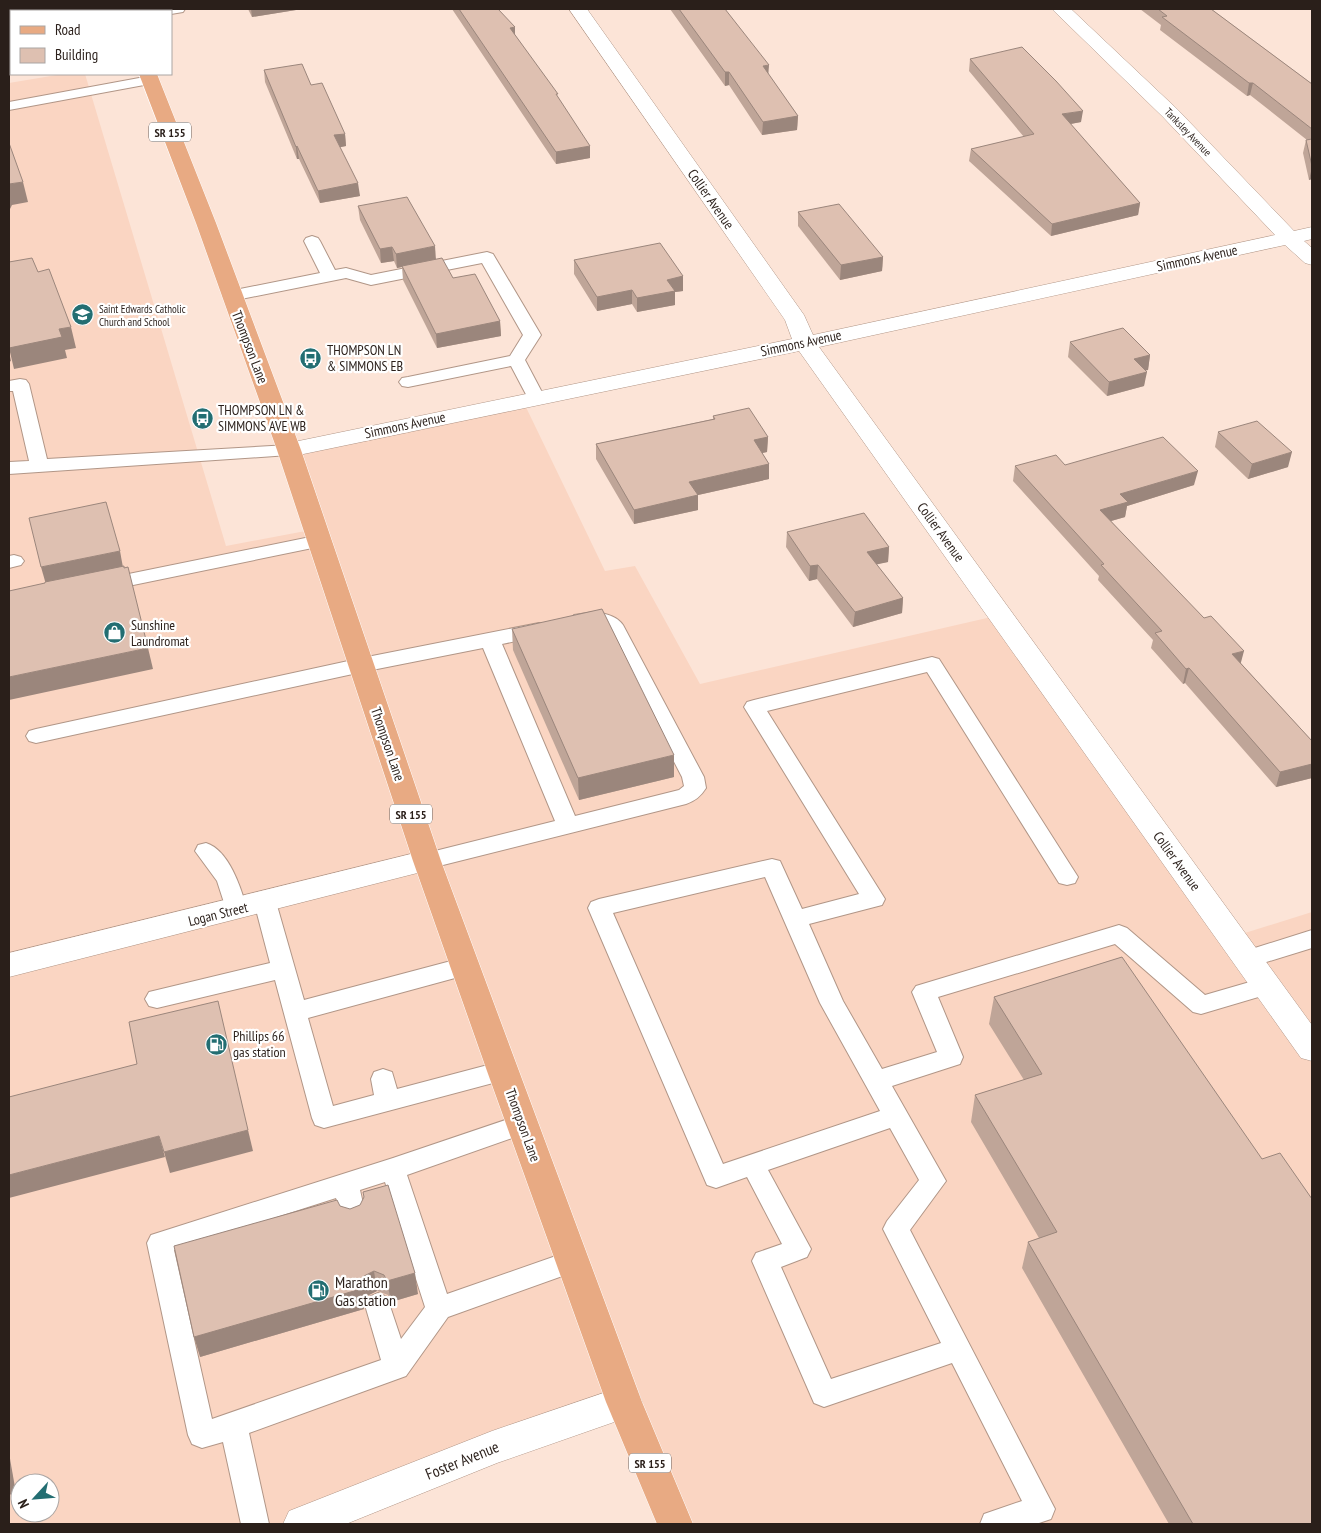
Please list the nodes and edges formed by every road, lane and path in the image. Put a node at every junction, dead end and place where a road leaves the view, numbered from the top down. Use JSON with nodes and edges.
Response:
{"nodes":[{"id":1,"x":578,"y":9,"type":"edge"},
{"id":2,"x":1061,"y":9,"type":"edge"},
{"id":3,"x":149,"y":77,"type":"edge"},
{"id":4,"x":9,"y":106,"type":"edge"},
{"id":5,"x":1312,"y":233,"type":"edge"},
{"id":6,"x":1289,"y":238,"type":"junction"},
{"id":7,"x":312,"y":240,"type":"dead end"},
{"id":8,"x":1312,"y":259,"type":"edge"},
{"id":9,"x":330,"y":276,"type":"junction"},
{"id":10,"x":231,"y":296,"type":"junction"},
{"id":11,"x":805,"y":343,"type":"junction"},
{"id":12,"x":516,"y":360,"type":"junction"},
{"id":13,"x":408,"y":382,"type":"dead end"},
{"id":14,"x":9,"y":386,"type":"edge"},
{"id":15,"x":536,"y":398,"type":"junction"},
{"id":16,"x":289,"y":450,"type":"junction"},
{"id":17,"x":39,"y":465,"type":"junction"},
{"id":18,"x":9,"y":468,"type":"edge"},
{"id":19,"x":320,"y":541,"type":"junction"},
{"id":20,"x":87,"y":588,"type":"edge"},
{"id":21,"x":490,"y":640,"type":"junction"},
{"id":22,"x":362,"y":665,"type":"junction"},
{"id":23,"x":36,"y":736,"type":"dead end"},
{"id":24,"x":568,"y":825,"type":"junction"},
{"id":25,"x":206,"y":851,"type":"dead end"},
{"id":26,"x":427,"y":861,"type":"junction"},
{"id":27,"x":1068,"y":877,"type":"dead end"},
{"id":28,"x":265,"y":902,"type":"junction"},
{"id":29,"x":236,"y":909,"type":"junction"},
{"id":30,"x":795,"y":919,"type":"junction"},
{"id":31,"x":1312,"y":939,"type":"edge"},
{"id":32,"x":1248,"y":959,"type":"junction"},
{"id":33,"x":9,"y":965,"type":"edge"},
{"id":34,"x":466,"y":966,"type":"junction"},
{"id":35,"x":283,"y":969,"type":"junction"},
{"id":36,"x":1267,"y":986,"type":"junction"},
{"id":37,"x":157,"y":999,"type":"dead end"},
{"id":38,"x":295,"y":1012,"type":"junction"},
{"id":39,"x":1312,"y":1049,"type":"edge"},
{"id":40,"x":503,"y":1071,"type":"junction"},
{"id":41,"x":876,"y":1081,"type":"junction"},
{"id":42,"x":895,"y":1116,"type":"junction"},
{"id":43,"x":523,"y":1124,"type":"junction"},
{"id":44,"x":753,"y":1165,"type":"junction"},
{"id":45,"x":393,"y":1169,"type":"junction"},
{"id":46,"x":346,"y":1185,"type":"junction"},
{"id":47,"x":353,"y":1217,"type":"edge"},
{"id":48,"x":573,"y":1261,"type":"junction"},
{"id":49,"x":378,"y":1305,"type":"dead end"},
{"id":50,"x":439,"y":1309,"type":"junction"},
{"id":51,"x":958,"y":1349,"type":"junction"},
{"id":52,"x":396,"y":1367,"type":"junction"},
{"id":53,"x":624,"y":1402,"type":"junction"},
{"id":54,"x":233,"y":1426,"type":"junction"},
{"id":55,"x":255,"y":1524,"type":"edge"},
{"id":56,"x":302,"y":1524,"type":"edge"},
{"id":57,"x":675,"y":1524,"type":"edge"},
{"id":58,"x":994,"y":1524,"type":"edge"}],
"edges":[{"from":1,"to":11,"type":"street","name":"Collier Avenue"},
{"from":2,"to":6,"type":"street","name":"Tanksley Avenue"},
{"from":3,"to":4,"type":"lane"},
{"from":3,"to":10,"type":"main road","name":"Thompson Lane","number":"SR 155"},
{"from":5,"to":6,"type":"street","name":"Simmons Avenue"},
{"from":6,"to":8,"type":"street","name":"Tanksley Avenue"},
{"from":6,"to":11,"type":"street","name":"Simmons Avenue"},
{"from":7,"to":9,"type":"lane"},
{"from":9,"to":10,"type":"lane"},
{"from":9,"to":12,"type":"lane"},
{"from":10,"to":16,"type":"main road","name":"Thompson Lane","number":"SR 155"},
{"from":11,"to":15,"type":"street","name":"Simmons Avenue"},
{"from":11,"to":32,"type":"street","name":"Collier Avenue"},
{"from":12,"to":13,"type":"lane"},
{"from":12,"to":15,"type":"lane"},
{"from":14,"to":17,"type":"lane"},
{"from":15,"to":16,"type":"street","name":"Simmons Avenue"},
{"from":16,"to":17,"type":"lane"},
{"from":16,"to":19,"type":"main road","name":"Thompson Lane","number":"SR 155"},
{"from":17,"to":18,"type":"lane"},
{"from":19,"to":20,"type":"lane"},
{"from":19,"to":22,"type":"main road","name":"Thompson Lane","number":"SR 155"},
{"from":21,"to":22,"type":"lane"},
{"from":21,"to":24,"type":"lane"},
{"from":21,"to":24,"type":"lane"},
{"from":22,"to":23,"type":"lane"},
{"from":22,"to":26,"type":"main road","name":"Thompson Lane","number":"SR 155"},
{"from":24,"to":26,"type":"lane"},
{"from":25,"to":29,"type":"lane"},
{"from":26,"to":28,"type":"street","name":"Logan Street"},
{"from":26,"to":34,"type":"main road","name":"Thompson Lane","number":"SR 155"},
{"from":27,"to":30,"type":"lane"},
{"from":28,"to":29,"type":"street","name":"Logan Street"},
{"from":28,"to":35,"type":"lane"},
{"from":29,"to":33,"type":"street","name":"Logan Street"},
{"from":30,"to":41,"type":"lane"},
{"from":30,"to":44,"type":"lane"},
{"from":31,"to":32,"type":"lane"},
{"from":32,"to":36,"type":"street","name":"Collier Avenue"},
{"from":34,"to":38,"type":"lane"},
{"from":34,"to":40,"type":"main road","name":"Thompson Lane","number":"SR 155"},
{"from":35,"to":37,"type":"lane"},
{"from":35,"to":38,"type":"lane"},
{"from":36,"to":39,"type":"street","name":"Collier Avenue"},
{"from":36,"to":41,"type":"lane"},
{"from":38,"to":40,"type":"lane"},
{"from":40,"to":43,"type":"main road","name":"Thompson Lane","number":"SR 155"},
{"from":41,"to":42,"type":"lane"},
{"from":42,"to":44,"type":"lane"},
{"from":42,"to":51,"type":"lane"},
{"from":43,"to":45,"type":"lane"},
{"from":43,"to":48,"type":"main road","name":"Thompson Lane","number":"SR 155"},
{"from":44,"to":51,"type":"lane"},
{"from":45,"to":46,"type":"lane"},
{"from":45,"to":50,"type":"lane"},
{"from":46,"to":47,"type":"lane"},
{"from":46,"to":54,"type":"lane"},
{"from":48,"to":50,"type":"lane"},
{"from":48,"to":53,"type":"main road","name":"Thompson Lane","number":"SR 155"},
{"from":49,"to":52,"type":"lane"},
{"from":50,"to":52,"type":"lane"},
{"from":51,"to":58,"type":"lane"},
{"from":52,"to":54,"type":"lane"},
{"from":53,"to":56,"type":"street","name":"Foster Avenue"},
{"from":53,"to":57,"type":"main road","name":"Thompson Lane","number":"SR 155"},
{"from":54,"to":55,"type":"lane"}]}
